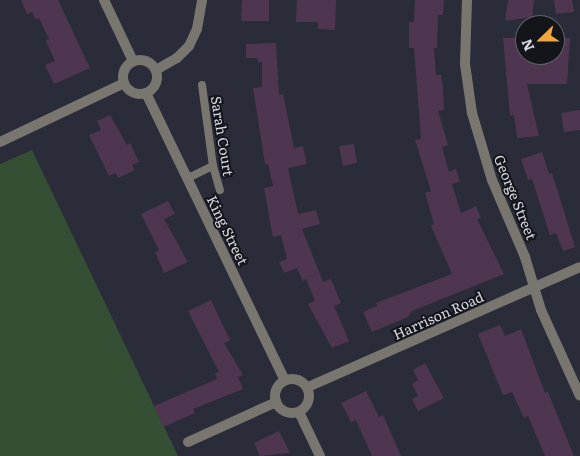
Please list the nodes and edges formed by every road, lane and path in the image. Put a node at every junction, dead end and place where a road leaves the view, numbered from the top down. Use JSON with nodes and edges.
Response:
{"nodes":[{"id":1,"x":104,"y":0,"type":"edge"},
{"id":2,"x":202,"y":0,"type":"edge"},
{"id":3,"x":467,"y":0,"type":"edge"},
{"id":4,"x":133,"y":61,"type":"junction"},
{"id":5,"x":156,"y":70,"type":"junction"},
{"id":6,"x":124,"y":83,"type":"junction"},
{"id":7,"x":202,"y":85,"type":"dead end"},
{"id":8,"x":146,"y":93,"type":"junction"},
{"id":9,"x":0,"y":142,"type":"edge"},
{"id":10,"x":213,"y":166,"type":"junction"},
{"id":11,"x":188,"y":178,"type":"junction"},
{"id":12,"x":220,"y":190,"type":"dead end"},
{"id":13,"x":580,"y":267,"type":"edge"},
{"id":14,"x":533,"y":288,"type":"junction"},
{"id":15,"x":285,"y":380,"type":"junction"},
{"id":16,"x":308,"y":387,"type":"junction"},
{"id":17,"x":580,"y":396,"type":"edge"},
{"id":18,"x":276,"y":402,"type":"junction"},
{"id":19,"x":299,"y":412,"type":"junction"},
{"id":20,"x":188,"y":442,"type":"dead end"},
{"id":21,"x":320,"y":456,"type":"edge"}],
"edges":[{"from":1,"to":4,"type":"street"},
{"from":2,"to":5,"type":"street"},
{"from":3,"to":14,"type":"street","name":"George Street"},
{"from":4,"to":5,"type":"street"},
{"from":4,"to":6,"type":"street"},
{"from":5,"to":8,"type":"street"},
{"from":6,"to":8,"type":"street"},
{"from":6,"to":9,"type":"street"},
{"from":7,"to":10,"type":"lane","name":"Sarah Court"},
{"from":8,"to":11,"type":"street","name":"King Street"},
{"from":10,"to":11,"type":"lane"},
{"from":10,"to":12,"type":"lane","name":"Sarah Court"},
{"from":11,"to":15,"type":"street","name":"King Street"},
{"from":13,"to":14,"type":"street","name":"Harrison Road"},
{"from":14,"to":16,"type":"street","name":"Harrison Road"},
{"from":14,"to":17,"type":"street","name":"George Street"},
{"from":15,"to":16,"type":"street"},
{"from":15,"to":18,"type":"street"},
{"from":16,"to":19,"type":"street"},
{"from":18,"to":19,"type":"street"},
{"from":18,"to":20,"type":"street"},
{"from":19,"to":21,"type":"street"}]}
